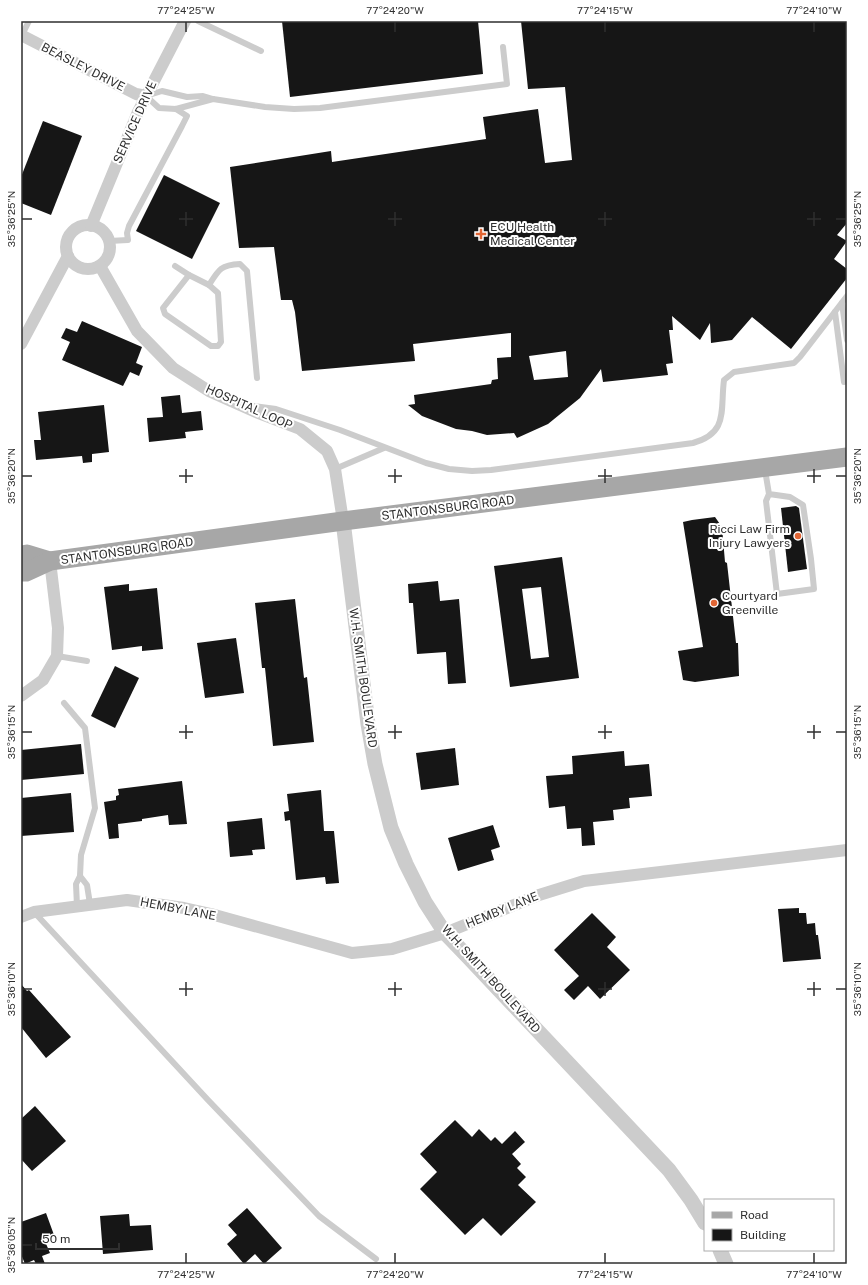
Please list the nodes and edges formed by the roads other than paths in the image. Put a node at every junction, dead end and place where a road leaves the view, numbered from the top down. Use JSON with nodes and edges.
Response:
{"nodes":[{"id":1,"x":29,"y":21,"type":"edge"},
{"id":2,"x":185,"y":21,"type":"edge"},
{"id":3,"x":198,"y":21,"type":"edge"},
{"id":4,"x":22,"y":35,"type":"edge"},
{"id":5,"x":503,"y":47,"type":"dead end"},
{"id":6,"x":261,"y":51,"type":"dead end"},
{"id":7,"x":146,"y":96,"type":"junction"},
{"id":8,"x":213,"y":99,"type":"junction"},
{"id":9,"x":176,"y":109,"type":"junction"},
{"id":10,"x":91,"y":226,"type":"junction"},
{"id":11,"x":110,"y":241,"type":"junction"},
{"id":12,"x":68,"y":256,"type":"junction"},
{"id":13,"x":100,"y":266,"type":"junction"},
{"id":14,"x":175,"y":266,"type":"dead end"},
{"id":15,"x":189,"y":275,"type":"junction"},
{"id":16,"x":210,"y":285,"type":"junction"},
{"id":17,"x":847,"y":296,"type":"edge"},
{"id":18,"x":842,"y":303,"type":"junction"},
{"id":19,"x":835,"y":312,"type":"junction"},
{"id":20,"x":847,"y":340,"type":"edge"},
{"id":21,"x":21,"y":344,"type":"edge"},
{"id":22,"x":257,"y":378,"type":"dead end"},
{"id":23,"x":844,"y":382,"type":"dead end"},
{"id":24,"x":240,"y":405,"type":"junction"},
{"id":25,"x":384,"y":448,"type":"junction"},
{"id":26,"x":847,"y":458,"type":"edge"},
{"id":27,"x":765,"y":468,"type":"junction"},
{"id":28,"x":336,"y":469,"type":"junction"},
{"id":29,"x":769,"y":494,"type":"junction"},
{"id":30,"x":343,"y":522,"type":"junction"},
{"id":31,"x":21,"y":555,"type":"edge"},
{"id":32,"x":50,"y":561,"type":"junction"},
{"id":33,"x":21,"y":572,"type":"edge"},
{"id":34,"x":57,"y":656,"type":"junction"},
{"id":35,"x":87,"y":661,"type":"dead end"},
{"id":36,"x":21,"y":696,"type":"edge"},
{"id":37,"x":64,"y":703,"type":"dead end"},
{"id":38,"x":847,"y":850,"type":"edge"},
{"id":39,"x":80,"y":876,"type":"junction"},
{"id":40,"x":90,"y":904,"type":"junction"},
{"id":41,"x":77,"y":906,"type":"junction"},
{"id":42,"x":34,"y":912,"type":"junction"},
{"id":43,"x":21,"y":917,"type":"edge"},
{"id":44,"x":445,"y":932,"type":"junction"},
{"id":45,"x":704,"y":1221,"type":"edge"},
{"id":46,"x":720,"y":1251,"type":"edge"},
{"id":47,"x":376,"y":1260,"type":"dead end"},
{"id":48,"x":726,"y":1264,"type":"edge"}],
"edges":[{"from":1,"to":4,"type":"lane"},
{"from":2,"to":7,"type":"street","name":"SERVICE DRIVE"},
{"from":3,"to":6,"type":"lane"},
{"from":4,"to":7,"type":"street","name":"BEASLEY DRIVE"},
{"from":5,"to":8,"type":"lane"},
{"from":7,"to":8,"type":"lane"},
{"from":7,"to":9,"type":"lane"},
{"from":7,"to":10,"type":"street","name":"SERVICE DRIVE"},
{"from":8,"to":9,"type":"lane"},
{"from":9,"to":11,"type":"lane"},
{"from":10,"to":11,"type":"street"},
{"from":10,"to":12,"type":"street"},
{"from":11,"to":13,"type":"street"},
{"from":12,"to":13,"type":"street"},
{"from":12,"to":21,"type":"street"},
{"from":13,"to":24,"type":"street","name":"HOSPITAL LOOP"},
{"from":14,"to":15,"type":"lane"},
{"from":15,"to":16,"type":"lane"},
{"from":15,"to":16,"type":"lane"},
{"from":16,"to":22,"type":"lane"},
{"from":17,"to":18,"type":"lane"},
{"from":18,"to":19,"type":"lane"},
{"from":18,"to":20,"type":"lane"},
{"from":19,"to":23,"type":"lane"},
{"from":19,"to":25,"type":"lane"},
{"from":24,"to":25,"type":"lane"},
{"from":24,"to":28,"type":"street","name":"HOSPITAL LOOP"},
{"from":25,"to":28,"type":"lane"},
{"from":26,"to":27,"type":"main road","name":"STANTONSBURG ROAD"},
{"from":27,"to":29,"type":"lane"},
{"from":27,"to":30,"type":"main road","name":"STANTONSBURG ROAD"},
{"from":28,"to":30,"type":"street","name":"HOSPITAL LOOP"},
{"from":29,"to":29,"type":"lane"},
{"from":30,"to":32,"type":"main road","name":"STANTONSBURG ROAD"},
{"from":30,"to":44,"type":"street","name":"W.H. SMITH BOULEVARD"},
{"from":31,"to":32,"type":"main road","name":"STANTONSBURG ROAD"},
{"from":32,"to":33,"type":"main road","name":"STANTONSBURG ROAD"},
{"from":32,"to":34,"type":"street"},
{"from":34,"to":35,"type":"lane"},
{"from":34,"to":36,"type":"street"},
{"from":37,"to":39,"type":"lane"},
{"from":38,"to":44,"type":"street","name":"HEMBY LANE"},
{"from":39,"to":40,"type":"lane"},
{"from":39,"to":41,"type":"lane"},
{"from":40,"to":41,"type":"street","name":"HEMBY LANE"},
{"from":40,"to":44,"type":"street","name":"HEMBY LANE"},
{"from":41,"to":42,"type":"street","name":"HEMBY LANE"},
{"from":42,"to":43,"type":"street","name":"HEMBY LANE"},
{"from":42,"to":47,"type":"lane"},
{"from":44,"to":45,"type":"street","name":"W.H. SMITH BOULEVARD"},
{"from":46,"to":48,"type":"street"}]}
